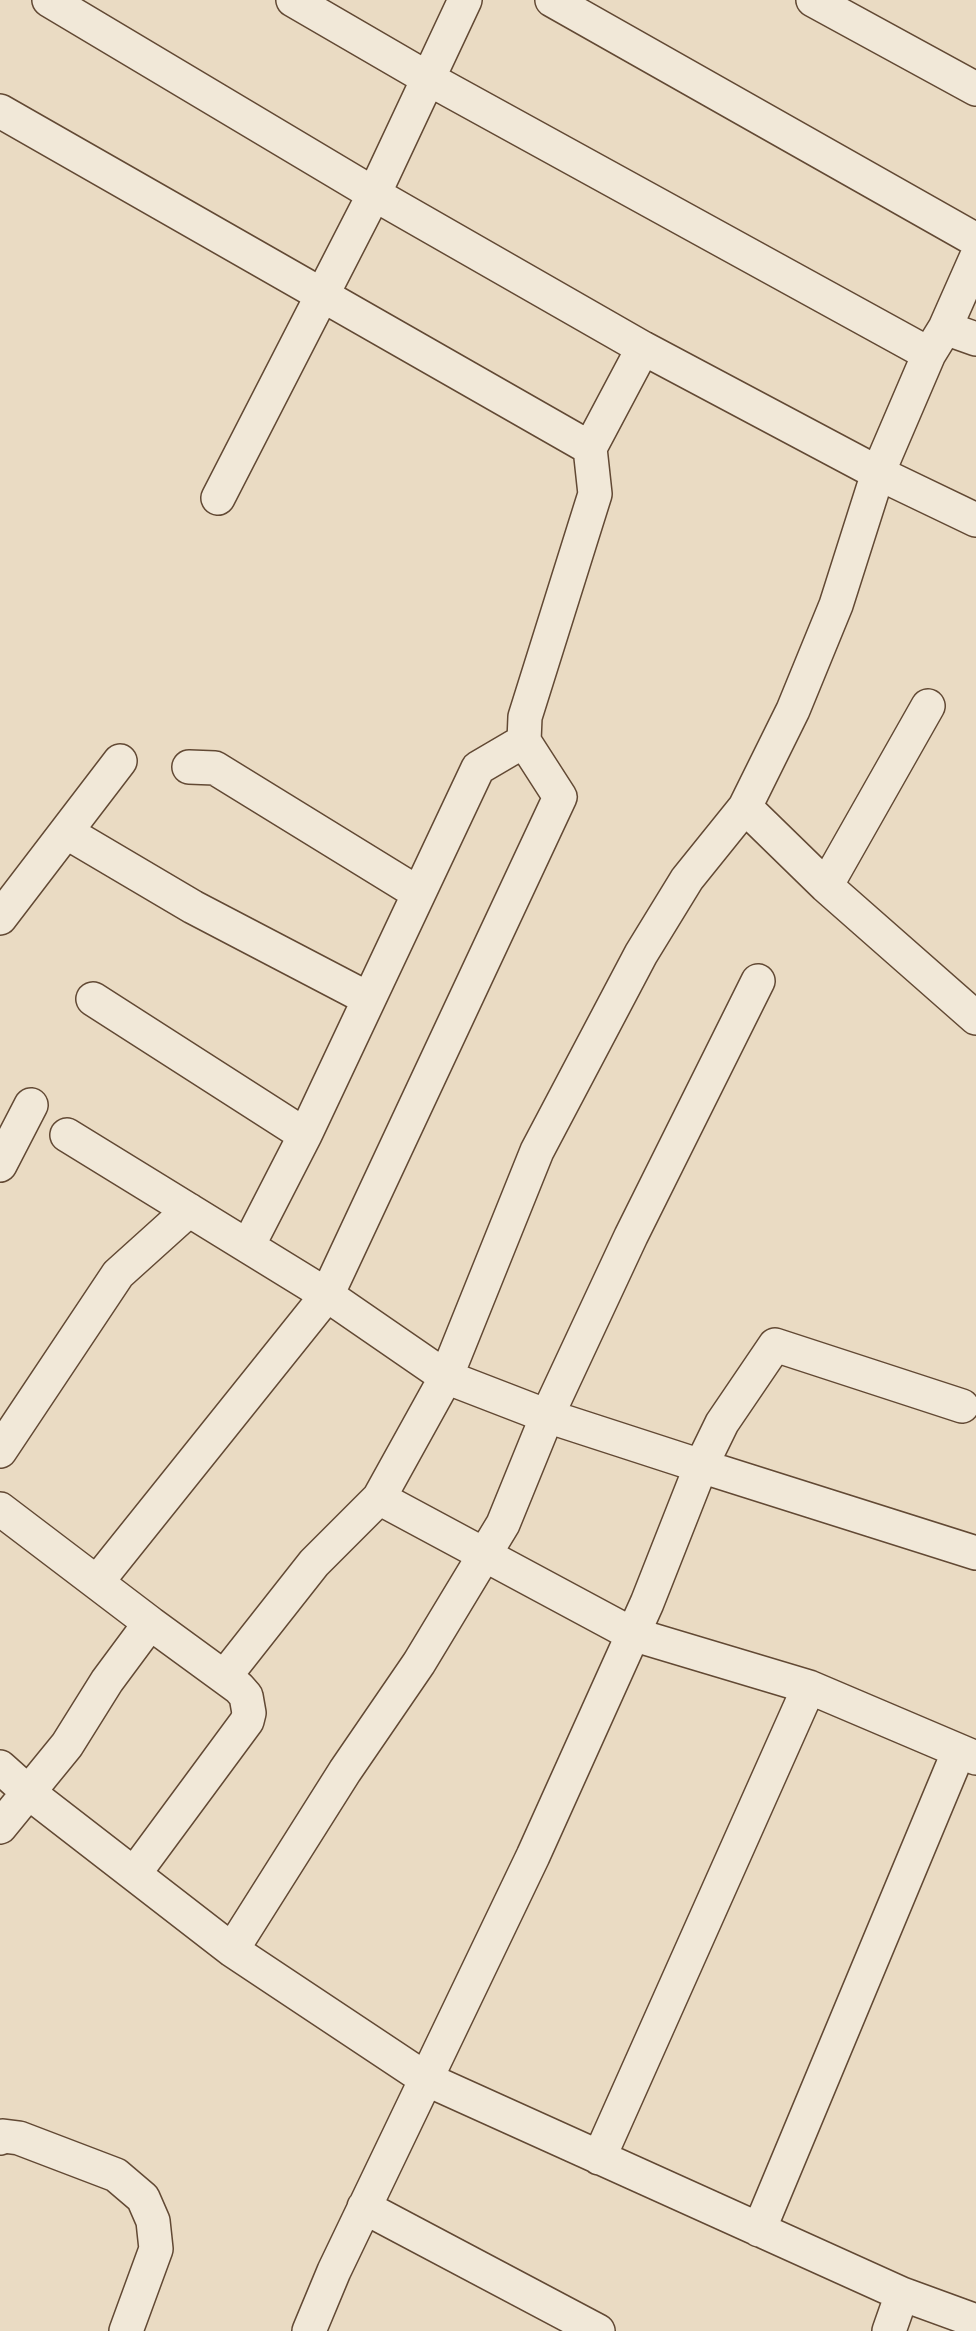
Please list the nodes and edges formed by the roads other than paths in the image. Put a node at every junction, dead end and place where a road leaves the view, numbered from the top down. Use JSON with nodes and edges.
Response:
{"nodes":[{"id":1,"x":49,"y":0,"type":"edge"},
{"id":2,"x":293,"y":0,"type":"edge"},
{"id":3,"x":465,"y":0,"type":"edge"},
{"id":4,"x":552,"y":0,"type":"edge"},
{"id":5,"x":813,"y":0,"type":"edge"},
{"id":6,"x":429,"y":79,"type":"junction"},
{"id":7,"x":976,"y":89,"type":"edge"},
{"id":8,"x":0,"y":111,"type":"edge"},
{"id":9,"x":374,"y":194,"type":"junction"},
{"id":10,"x":976,"y":240,"type":"edge"},
{"id":11,"x":976,"y":258,"type":"edge"},
{"id":12,"x":321,"y":296,"type":"junction"},
{"id":13,"x":976,"y":339,"type":"edge"},
{"id":14,"x":937,"y":341,"type":"junction"},
{"id":15,"x":643,"y":348,"type":"junction"},
{"id":16,"x":590,"y":448,"type":"junction"},
{"id":17,"x":878,"y":472,"type":"junction"},
{"id":18,"x":218,"y":498,"type":"dead end"},
{"id":19,"x":976,"y":520,"type":"edge"},
{"id":20,"x":928,"y":706,"type":"dead end"},
{"id":21,"x":524,"y":741,"type":"junction"},
{"id":22,"x":120,"y":761,"type":"dead end"},
{"id":23,"x":189,"y":767,"type":"dead end"},
{"id":24,"x":745,"y":807,"type":"junction"},
{"id":25,"x":66,"y":832,"type":"junction"},
{"id":26,"x":826,"y":886,"type":"junction"},
{"id":27,"x":418,"y":893,"type":"junction"},
{"id":28,"x":0,"y":918,"type":"edge"},
{"id":29,"x":758,"y":981,"type":"dead end"},
{"id":30,"x":367,"y":998,"type":"junction"},
{"id":31,"x":93,"y":999,"type":"dead end"},
{"id":32,"x":974,"y":1010,"type":"edge"},
{"id":33,"x":31,"y":1105,"type":"dead end"},
{"id":34,"x":67,"y":1135,"type":"dead end"},
{"id":35,"x":305,"y":1135,"type":"junction"},
{"id":36,"x":0,"y":1165,"type":"edge"},
{"id":37,"x":189,"y":1210,"type":"junction"},
{"id":38,"x":248,"y":1246,"type":"junction"},
{"id":39,"x":327,"y":1295,"type":"junction"},
{"id":40,"x":446,"y":1377,"type":"junction"},
{"id":41,"x":962,"y":1406,"type":"dead end"},
{"id":42,"x":547,"y":1416,"type":"junction"},
{"id":43,"x":0,"y":1451,"type":"edge"},
{"id":44,"x":701,"y":1466,"type":"junction"},
{"id":45,"x":378,"y":1498,"type":"junction"},
{"id":46,"x":0,"y":1509,"type":"edge"},
{"id":47,"x":485,"y":1553,"type":"junction"},
{"id":48,"x":976,"y":1553,"type":"edge"},
{"id":49,"x":97,"y":1582,"type":"junction"},
{"id":50,"x":150,"y":1623,"type":"junction"},
{"id":51,"x":632,"y":1634,"type":"junction"},
{"id":52,"x":225,"y":1676,"type":"junction"},
{"id":53,"x":809,"y":1687,"type":"junction"},
{"id":54,"x":967,"y":1755,"type":"edge"},
{"id":55,"x":0,"y":1767,"type":"edge"},
{"id":56,"x":28,"y":1792,"type":"junction"},
{"id":57,"x":0,"y":1827,"type":"edge"},
{"id":58,"x":134,"y":1874,"type":"junction"},
{"id":59,"x":232,"y":1950,"type":"junction"},
{"id":60,"x":426,"y":2079,"type":"junction"},
{"id":61,"x":0,"y":2138,"type":"edge"},
{"id":62,"x":599,"y":2158,"type":"junction"},
{"id":63,"x":364,"y":2207,"type":"junction"},
{"id":64,"x":759,"y":2230,"type":"junction"},
{"id":65,"x":902,"y":2294,"type":"junction"},
{"id":66,"x":976,"y":2322,"type":"edge"},
{"id":67,"x":126,"y":2331,"type":"edge"},
{"id":68,"x":309,"y":2331,"type":"edge"},
{"id":69,"x":598,"y":2331,"type":"edge"},
{"id":70,"x":889,"y":2331,"type":"edge"}],
"edges":[{"from":1,"to":9,"type":"street"},
{"from":2,"to":6,"type":"street"},
{"from":3,"to":6,"type":"street"},
{"from":4,"to":10,"type":"street"},
{"from":5,"to":7,"type":"street"},
{"from":6,"to":9,"type":"street"},
{"from":6,"to":14,"type":"street"},
{"from":8,"to":12,"type":"street"},
{"from":9,"to":12,"type":"street"},
{"from":9,"to":15,"type":"street"},
{"from":11,"to":14,"type":"street"},
{"from":12,"to":16,"type":"street"},
{"from":12,"to":18,"type":"street"},
{"from":13,"to":14,"type":"street"},
{"from":14,"to":17,"type":"street"},
{"from":15,"to":16,"type":"street"},
{"from":15,"to":17,"type":"street"},
{"from":16,"to":21,"type":"street"},
{"from":17,"to":19,"type":"street"},
{"from":17,"to":24,"type":"street"},
{"from":20,"to":26,"type":"street"},
{"from":21,"to":27,"type":"street"},
{"from":21,"to":39,"type":"street"},
{"from":22,"to":25,"type":"street"},
{"from":23,"to":27,"type":"street"},
{"from":24,"to":26,"type":"street"},
{"from":24,"to":40,"type":"street"},
{"from":25,"to":28,"type":"street"},
{"from":25,"to":30,"type":"street"},
{"from":26,"to":32,"type":"street"},
{"from":27,"to":30,"type":"street"},
{"from":29,"to":42,"type":"street"},
{"from":30,"to":35,"type":"street"},
{"from":31,"to":35,"type":"street"},
{"from":33,"to":36,"type":"street"},
{"from":34,"to":37,"type":"street"},
{"from":35,"to":38,"type":"street"},
{"from":37,"to":38,"type":"street"},
{"from":37,"to":43,"type":"street"},
{"from":38,"to":39,"type":"street"},
{"from":39,"to":40,"type":"street"},
{"from":39,"to":49,"type":"street"},
{"from":40,"to":42,"type":"street"},
{"from":40,"to":45,"type":"street"},
{"from":41,"to":44,"type":"street"},
{"from":42,"to":44,"type":"street"},
{"from":42,"to":47,"type":"street"},
{"from":44,"to":48,"type":"street"},
{"from":44,"to":51,"type":"street"},
{"from":45,"to":47,"type":"street"},
{"from":45,"to":52,"type":"street"},
{"from":46,"to":49,"type":"street"},
{"from":47,"to":51,"type":"street"},
{"from":47,"to":59,"type":"street"},
{"from":49,"to":50,"type":"street"},
{"from":50,"to":52,"type":"street"},
{"from":50,"to":56,"type":"street"},
{"from":51,"to":53,"type":"street"},
{"from":51,"to":60,"type":"street"},
{"from":52,"to":58,"type":"street"},
{"from":53,"to":54,"type":"street"},
{"from":53,"to":62,"type":"street"},
{"from":54,"to":64,"type":"street"},
{"from":55,"to":56,"type":"street"},
{"from":56,"to":57,"type":"street"},
{"from":56,"to":58,"type":"street"},
{"from":58,"to":59,"type":"street"},
{"from":59,"to":60,"type":"street"},
{"from":60,"to":62,"type":"street"},
{"from":60,"to":63,"type":"street"},
{"from":61,"to":67,"type":"street"},
{"from":62,"to":64,"type":"street"},
{"from":63,"to":68,"type":"street"},
{"from":63,"to":69,"type":"street"},
{"from":64,"to":65,"type":"street"},
{"from":65,"to":66,"type":"street"},
{"from":65,"to":70,"type":"street"}]}
